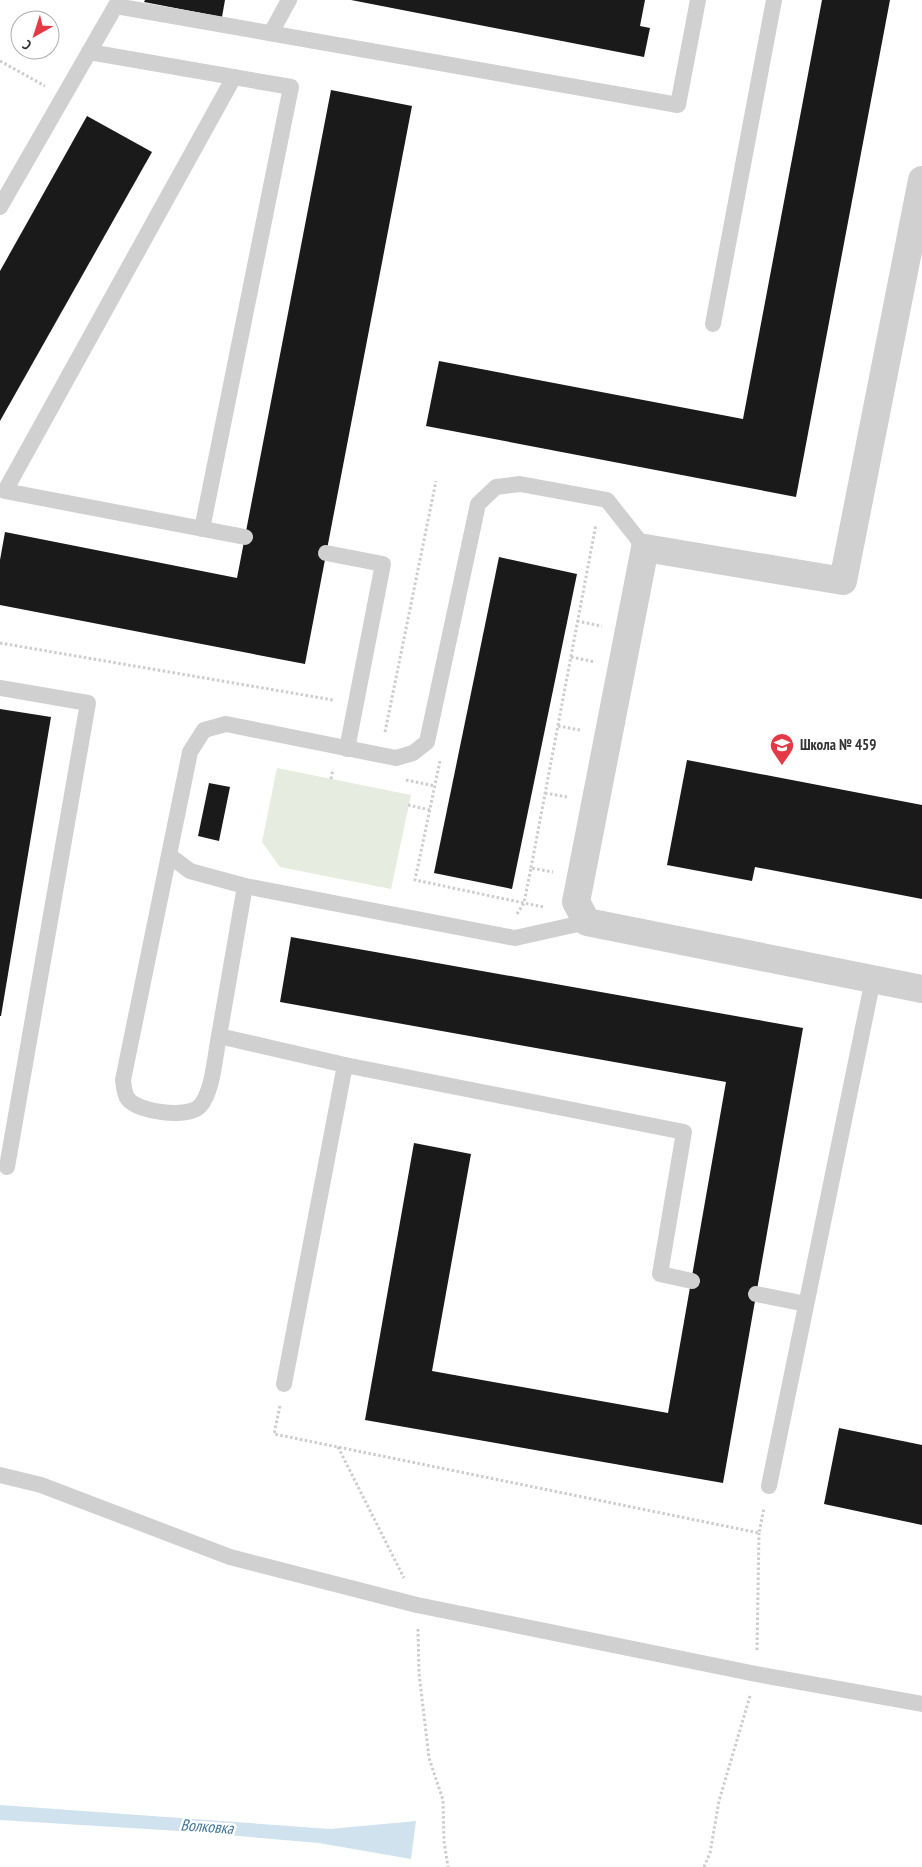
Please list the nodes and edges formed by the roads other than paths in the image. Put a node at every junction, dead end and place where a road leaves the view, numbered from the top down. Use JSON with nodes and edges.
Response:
{"nodes":[{"id":1,"x":289,"y":0,"type":"edge"},
{"id":2,"x":698,"y":0,"type":"edge"},
{"id":3,"x":774,"y":0,"type":"edge"},
{"id":4,"x":118,"y":3,"type":"edge"},
{"id":5,"x":271,"y":33,"type":"junction"},
{"id":6,"x":90,"y":52,"type":"junction"},
{"id":7,"x":234,"y":77,"type":"junction"},
{"id":8,"x":922,"y":180,"type":"edge"},
{"id":9,"x":0,"y":207,"type":"edge"},
{"id":10,"x":713,"y":324,"type":"dead end"},
{"id":11,"x":202,"y":529,"type":"junction"},
{"id":12,"x":245,"y":537,"type":"dead end"},
{"id":13,"x":644,"y":548,"type":"junction"},
{"id":14,"x":326,"y":553,"type":"dead end"},
{"id":15,"x":0,"y":688,"type":"edge"},
{"id":16,"x":347,"y":749,"type":"junction"},
{"id":17,"x":170,"y":856,"type":"junction"},
{"id":18,"x":246,"y":886,"type":"junction"},
{"id":19,"x":587,"y":922,"type":"junction"},
{"id":20,"x":873,"y":979,"type":"junction"},
{"id":21,"x":922,"y":989,"type":"edge"},
{"id":22,"x":219,"y":1036,"type":"junction"},
{"id":23,"x":346,"y":1065,"type":"junction"},
{"id":24,"x":7,"y":1167,"type":"dead end"},
{"id":25,"x":692,"y":1281,"type":"dead end"},
{"id":26,"x":756,"y":1294,"type":"dead end"},
{"id":27,"x":806,"y":1304,"type":"junction"},
{"id":28,"x":284,"y":1384,"type":"road end"},
{"id":29,"x":0,"y":1475,"type":"edge"},
{"id":30,"x":769,"y":1486,"type":"road end"},
{"id":31,"x":922,"y":1704,"type":"edge"}],
"edges":[{"from":1,"to":5,"type":"lane"},
{"from":2,"to":5,"type":"lane"},
{"from":3,"to":10,"type":"lane"},
{"from":4,"to":5,"type":"lane"},
{"from":4,"to":6,"type":"lane"},
{"from":6,"to":7,"type":"lane"},
{"from":6,"to":9,"type":"lane"},
{"from":7,"to":11,"type":"lane"},
{"from":7,"to":11,"type":"lane"},
{"from":8,"to":13,"type":"street"},
{"from":11,"to":12,"type":"lane"},
{"from":13,"to":16,"type":"lane"},
{"from":13,"to":19,"type":"street"},
{"from":14,"to":16,"type":"lane"},
{"from":15,"to":24,"type":"lane"},
{"from":16,"to":17,"type":"lane"},
{"from":17,"to":18,"type":"lane"},
{"from":17,"to":22,"type":"lane"},
{"from":18,"to":19,"type":"lane"},
{"from":18,"to":22,"type":"lane"},
{"from":19,"to":20,"type":"street"},
{"from":20,"to":21,"type":"street"},
{"from":20,"to":27,"type":"lane"},
{"from":22,"to":23,"type":"lane"},
{"from":23,"to":25,"type":"lane"},
{"from":23,"to":28,"type":"lane"},
{"from":26,"to":27,"type":"lane"},
{"from":27,"to":30,"type":"lane"},
{"from":29,"to":31,"type":"lane"}]}
